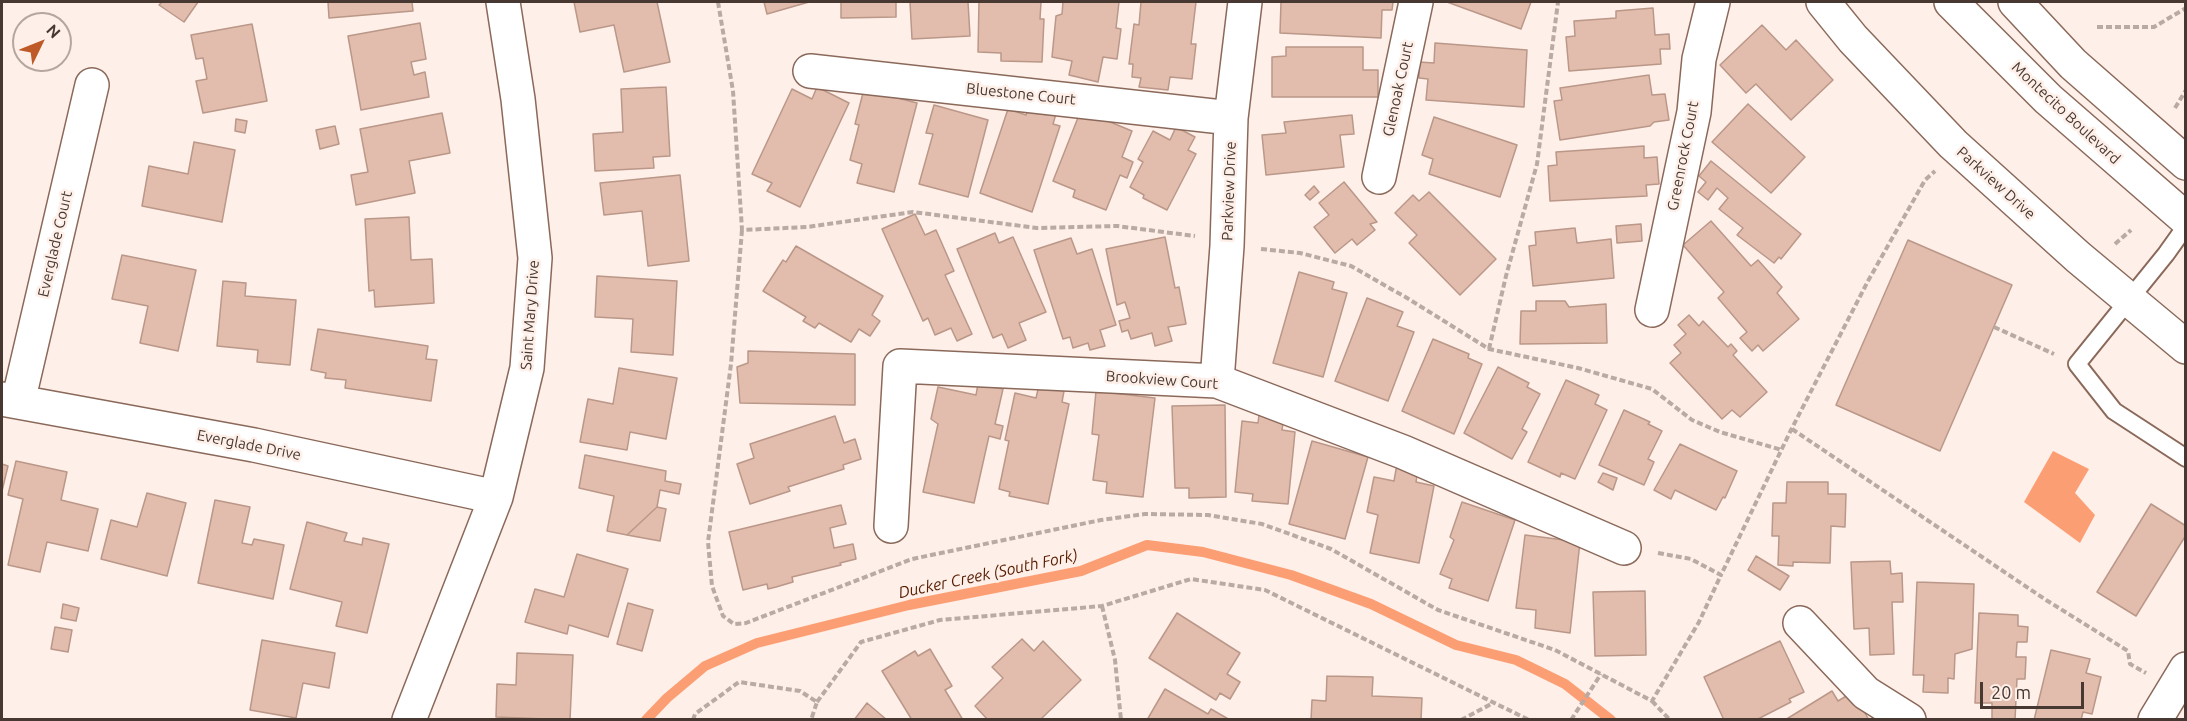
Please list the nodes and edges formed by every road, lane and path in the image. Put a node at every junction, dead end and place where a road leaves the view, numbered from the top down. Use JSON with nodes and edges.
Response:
{"nodes":[{"id":1,"x":502,"y":2,"type":"edge"},
{"id":2,"x":718,"y":2,"type":"edge"},
{"id":3,"x":1245,"y":2,"type":"edge"},
{"id":4,"x":1416,"y":2,"type":"edge"},
{"id":5,"x":1558,"y":2,"type":"edge"},
{"id":6,"x":1713,"y":2,"type":"edge"},
{"id":7,"x":1823,"y":2,"type":"edge"},
{"id":8,"x":1951,"y":2,"type":"edge"},
{"id":9,"x":2015,"y":2,"type":"edge"},
{"id":10,"x":2186,"y":8,"type":"edge"},
{"id":11,"x":2097,"y":27,"type":"dead end"},
{"id":12,"x":810,"y":71,"type":"dead end"},
{"id":13,"x":92,"y":85,"type":"dead end"},
{"id":14,"x":2186,"y":90,"type":"edge"},
{"id":15,"x":2175,"y":108,"type":"dead end"},
{"id":16,"x":1231,"y":118,"type":"junction"},
{"id":17,"x":1959,"y":149,"type":"junction"},
{"id":18,"x":2186,"y":163,"type":"edge"},
{"id":19,"x":1379,"y":177,"type":"dead end"},
{"id":20,"x":2186,"y":219,"type":"edge"},
{"id":21,"x":2186,"y":226,"type":"edge"},
{"id":22,"x":742,"y":230,"type":"junction"},
{"id":23,"x":1227,"y":246,"type":"junction"},
{"id":24,"x":2128,"y":300,"type":"junction"},
{"id":25,"x":1652,"y":310,"type":"dead end"},
{"id":26,"x":1994,"y":327,"type":"dead end"},
{"id":27,"x":2186,"y":347,"type":"edge"},
{"id":28,"x":1489,"y":349,"type":"junction"},
{"id":29,"x":2077,"y":364,"type":"junction"},
{"id":30,"x":1217,"y":381,"type":"junction"},
{"id":31,"x":10,"y":400,"type":"edge"},
{"id":32,"x":1792,"y":429,"type":"junction"},
{"id":33,"x":1782,"y":450,"type":"junction"},
{"id":34,"x":2186,"y":458,"type":"edge"},
{"id":35,"x":495,"y":497,"type":"junction"},
{"id":36,"x":891,"y":526,"type":"dead end"},
{"id":37,"x":1624,"y":548,"type":"joint"},
{"id":38,"x":1721,"y":575,"type":"junction"},
{"id":39,"x":1101,"y":606,"type":"junction"},
{"id":40,"x":1800,"y":623,"type":"dead end"},
{"id":41,"x":1600,"y":674,"type":"junction"},
{"id":42,"x":2180,"y":679,"type":"edge"},
{"id":43,"x":1652,"y":701,"type":"junction"},
{"id":44,"x":817,"y":702,"type":"junction"},
{"id":45,"x":1495,"y":702,"type":"junction"},
{"id":46,"x":409,"y":720,"type":"edge"},
{"id":47,"x":693,"y":720,"type":"edge"},
{"id":48,"x":811,"y":720,"type":"edge"},
{"id":49,"x":1121,"y":720,"type":"edge"},
{"id":50,"x":1461,"y":720,"type":"edge"},
{"id":51,"x":1529,"y":720,"type":"edge"},
{"id":52,"x":1571,"y":720,"type":"edge"},
{"id":53,"x":1670,"y":720,"type":"edge"},
{"id":54,"x":1910,"y":720,"type":"edge"},
{"id":55,"x":2155,"y":720,"type":"edge"}],
"edges":[{"from":1,"to":35,"type":"street","name":"Saint Mary Drive"},
{"from":2,"to":22,"type":"path"},
{"from":3,"to":16,"type":"street","name":"Parkview Drive"},
{"from":4,"to":19,"type":"street","name":"Glenoak Court"},
{"from":5,"to":28,"type":"path"},
{"from":6,"to":25,"type":"street","name":"Greenrock Court"},
{"from":7,"to":17,"type":"street","name":"Parkview Drive"},
{"from":8,"to":20,"type":"street","name":"Montecito Boulevard"},
{"from":9,"to":18,"type":"street"},
{"from":10,"to":11,"type":"path"},
{"from":12,"to":16,"type":"street","name":"Bluestone Court"},
{"from":13,"to":31,"type":"street","name":"Everglade Court"},
{"from":14,"to":15,"type":"path"},
{"from":16,"to":23,"type":"street","name":"Parkview Drive"},
{"from":17,"to":24,"type":"street","name":"Parkview Drive"},
{"from":17,"to":32,"type":"path"},
{"from":21,"to":24,"type":"lane"},
{"from":22,"to":23,"type":"path"},
{"from":22,"to":41,"type":"path"},
{"from":23,"to":28,"type":"path"},
{"from":23,"to":30,"type":"street","name":"Parkview Drive"},
{"from":24,"to":27,"type":"street","name":"Parkview Drive"},
{"from":24,"to":29,"type":"lane"},
{"from":26,"to":29,"type":"path"},
{"from":28,"to":33,"type":"path"},
{"from":29,"to":34,"type":"lane"},
{"from":30,"to":36,"type":"street","name":"Brookview Court"},
{"from":30,"to":37,"type":"street","name":"Brookview Court"},
{"from":31,"to":35,"type":"street","name":"Everglade Drive"},
{"from":32,"to":33,"type":"path"},
{"from":32,"to":42,"type":"path"},
{"from":33,"to":38,"type":"path"},
{"from":35,"to":46,"type":"street","name":"Saint Mary Drive"},
{"from":37,"to":38,"type":"path"},
{"from":38,"to":43,"type":"path"},
{"from":39,"to":44,"type":"path"},
{"from":39,"to":45,"type":"path"},
{"from":39,"to":49,"type":"path"},
{"from":40,"to":54,"type":"street"},
{"from":41,"to":43,"type":"path"},
{"from":41,"to":52,"type":"path"},
{"from":42,"to":55,"type":"street"},
{"from":43,"to":53,"type":"path"},
{"from":44,"to":47,"type":"path"},
{"from":44,"to":48,"type":"path"},
{"from":45,"to":50,"type":"path"},
{"from":45,"to":51,"type":"path"}]}
